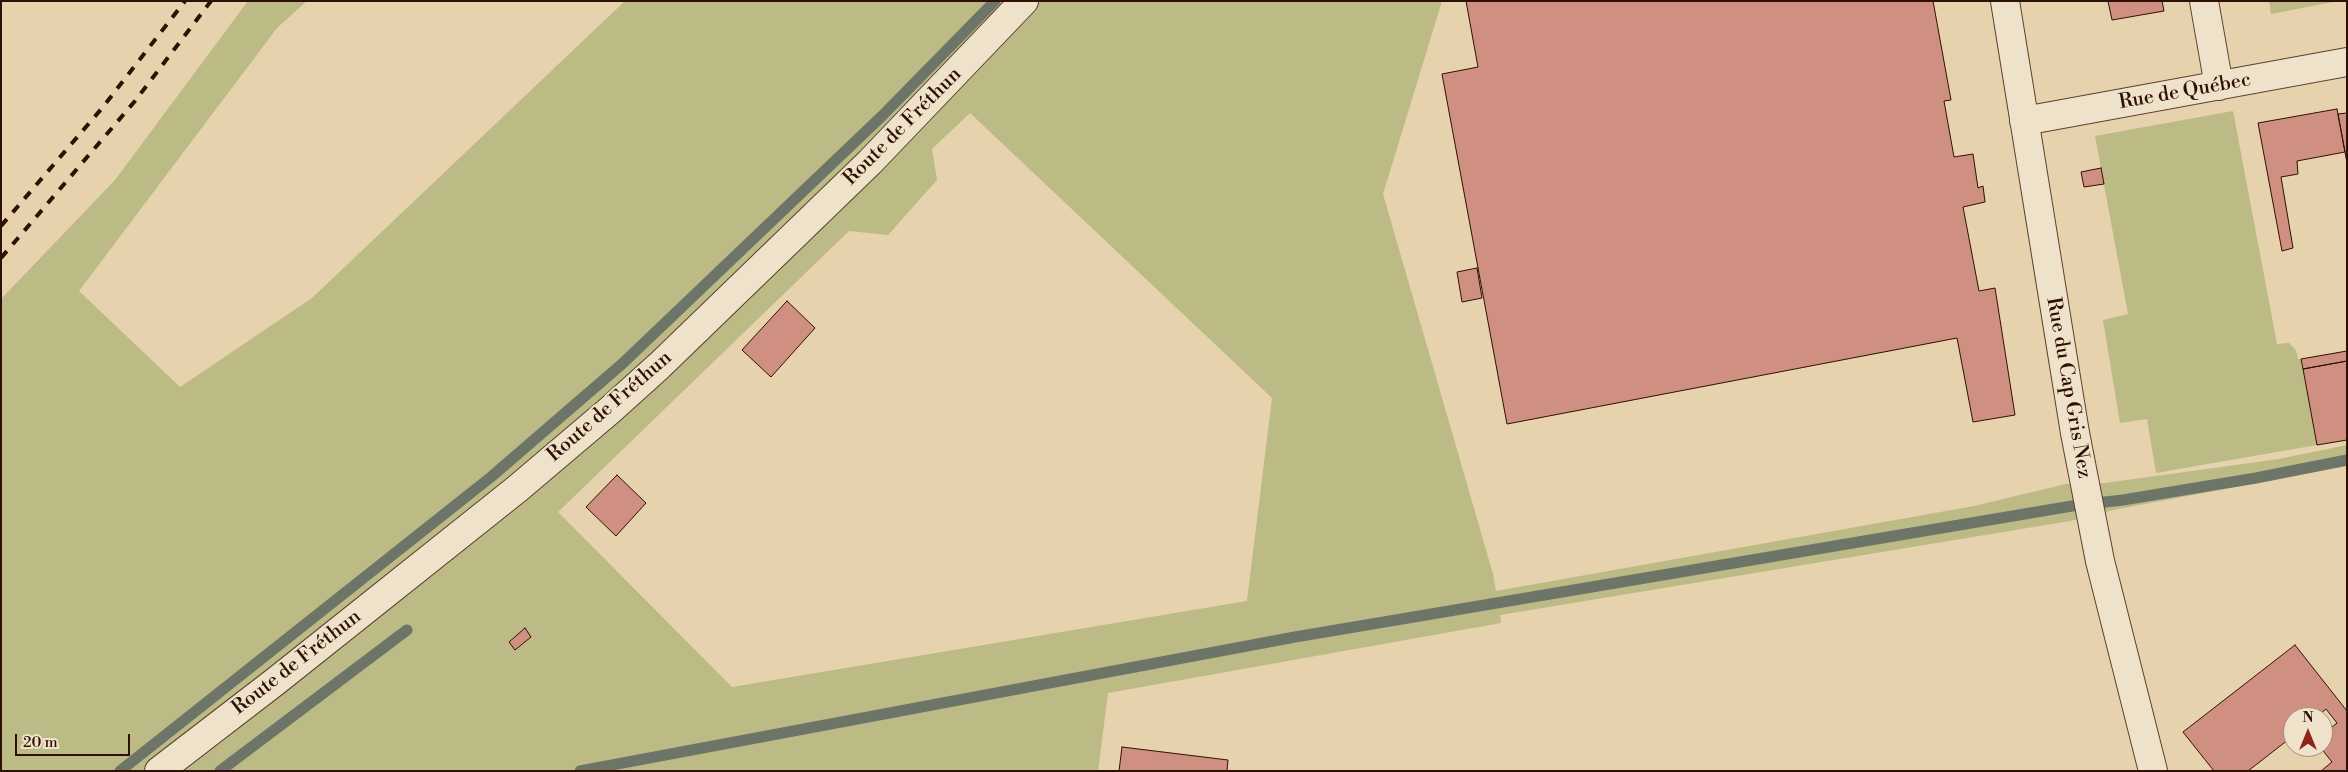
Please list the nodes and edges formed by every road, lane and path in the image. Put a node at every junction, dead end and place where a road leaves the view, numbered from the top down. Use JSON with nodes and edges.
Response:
{"nodes":[{"id":1,"x":1024,"y":1,"type":"edge"},
{"id":2,"x":2005,"y":1,"type":"edge"},
{"id":3,"x":2204,"y":1,"type":"edge"},
{"id":4,"x":2347,"y":62,"type":"edge"},
{"id":5,"x":2220,"y":86,"type":"junction"},
{"id":6,"x":2024,"y":121,"type":"junction"},
{"id":7,"x":159,"y":771,"type":"edge"},
{"id":8,"x":2153,"y":771,"type":"edge"}],
"edges":[{"from":1,"to":7,"type":"street","name":"Route de Fréthun"},
{"from":2,"to":6,"type":"street","name":"Rue du Cap Gris Nez"},
{"from":3,"to":5,"type":"street"},
{"from":4,"to":5,"type":"street","name":"Rue de Québec"},
{"from":5,"to":6,"type":"street","name":"Rue de Québec"},
{"from":6,"to":8,"type":"street","name":"Rue du Cap Gris Nez"}]}
